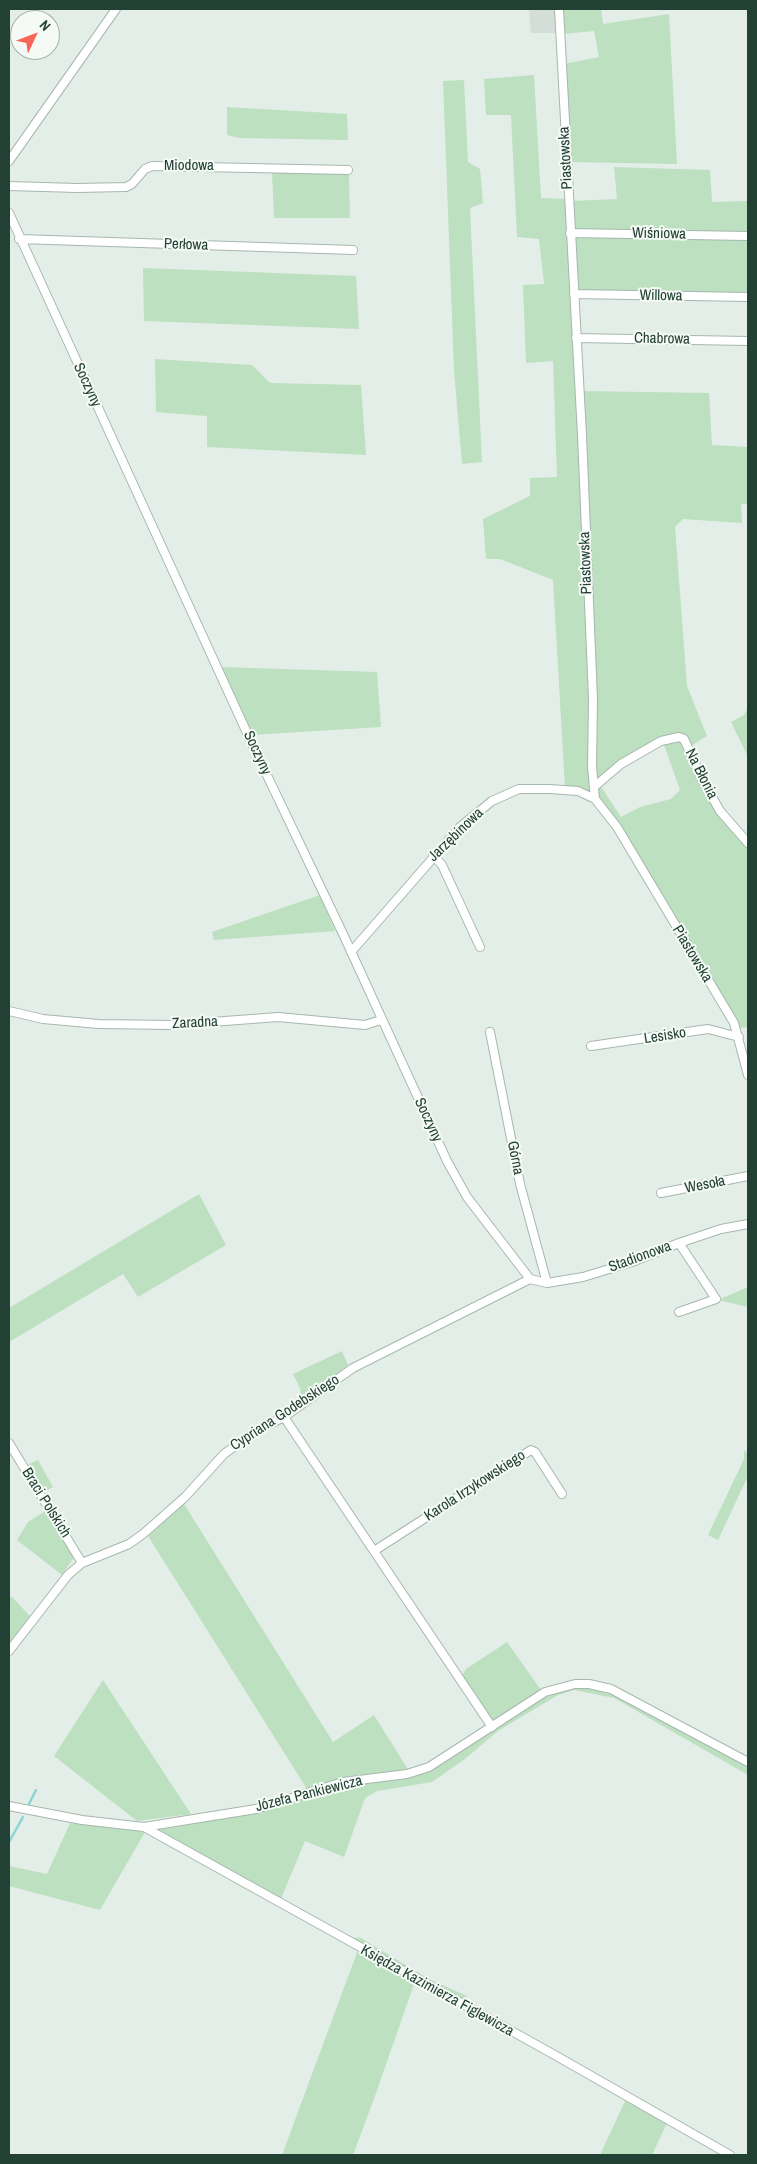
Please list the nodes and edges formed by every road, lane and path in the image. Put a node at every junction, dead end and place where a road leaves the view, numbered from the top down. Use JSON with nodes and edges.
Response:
{"nodes":[{"id":1,"x":116,"y":9,"type":"edge"},
{"id":2,"x":559,"y":9,"type":"edge"},
{"id":3,"x":9,"y":145,"type":"edge"},
{"id":4,"x":16,"y":150,"type":"junction"},
{"id":5,"x":9,"y":161,"type":"edge"},
{"id":6,"x":348,"y":170,"type":"dead end"},
{"id":7,"x":9,"y":186,"type":"edge"},
{"id":8,"x":9,"y":213,"type":"edge"},
{"id":9,"x":570,"y":233,"type":"junction"},
{"id":10,"x":748,"y":236,"type":"edge"},
{"id":11,"x":19,"y":239,"type":"junction"},
{"id":12,"x":353,"y":250,"type":"dead end"},
{"id":13,"x":574,"y":294,"type":"junction"},
{"id":14,"x":748,"y":297,"type":"edge"},
{"id":15,"x":576,"y":338,"type":"junction"},
{"id":16,"x":748,"y":341,"type":"edge"},
{"id":17,"x":594,"y":787,"type":"junction"},
{"id":18,"x":595,"y":799,"type":"junction"},
{"id":19,"x":748,"y":843,"type":"edge"},
{"id":20,"x":434,"y":855,"type":"junction"},
{"id":21,"x":480,"y":947,"type":"dead end"},
{"id":22,"x":351,"y":952,"type":"junction"},
{"id":23,"x":9,"y":1011,"type":"edge"},
{"id":24,"x":381,"y":1020,"type":"junction"},
{"id":25,"x":490,"y":1032,"type":"dead end"},
{"id":26,"x":739,"y":1037,"type":"junction"},
{"id":27,"x":591,"y":1046,"type":"dead end"},
{"id":28,"x":748,"y":1075,"type":"edge"},
{"id":29,"x":748,"y":1176,"type":"edge"},
{"id":30,"x":661,"y":1193,"type":"dead end"},
{"id":31,"x":748,"y":1224,"type":"edge"},
{"id":32,"x":679,"y":1243,"type":"junction"},
{"id":33,"x":530,"y":1279,"type":"junction"},
{"id":34,"x":546,"y":1283,"type":"junction"},
{"id":35,"x":679,"y":1312,"type":"dead end"},
{"id":36,"x":284,"y":1417,"type":"junction"},
{"id":37,"x":9,"y":1443,"type":"edge"},
{"id":38,"x":562,"y":1494,"type":"dead end"},
{"id":39,"x":374,"y":1551,"type":"junction"},
{"id":40,"x":82,"y":1563,"type":"junction"},
{"id":41,"x":9,"y":1650,"type":"edge"},
{"id":42,"x":492,"y":1727,"type":"junction"},
{"id":43,"x":748,"y":1762,"type":"edge"},
{"id":44,"x":9,"y":1806,"type":"edge"},
{"id":45,"x":144,"y":1827,"type":"junction"},
{"id":46,"x":730,"y":2155,"type":"edge"}],
"edges":[{"from":1,"to":4,"type":"street"},
{"from":2,"to":9,"type":"street","name":"Piastowska"},
{"from":3,"to":4,"type":"street"},
{"from":4,"to":5,"type":"street"},
{"from":6,"to":7,"type":"street","name":"Miodowa"},
{"from":8,"to":11,"type":"street","name":"Soczyny"},
{"from":9,"to":10,"type":"street","name":"Wiśniowa"},
{"from":9,"to":13,"type":"street","name":"Piastowska"},
{"from":11,"to":12,"type":"street","name":"Perłowa"},
{"from":11,"to":22,"type":"street","name":"Soczyny"},
{"from":13,"to":14,"type":"street","name":"Willowa"},
{"from":13,"to":15,"type":"street","name":"Piastowska"},
{"from":15,"to":16,"type":"street","name":"Chabrowa"},
{"from":15,"to":17,"type":"street","name":"Piastowska"},
{"from":17,"to":18,"type":"street","name":"Piastowska"},
{"from":17,"to":19,"type":"street","name":"Na Błonia"},
{"from":18,"to":20,"type":"street","name":"Jarzębinowa"},
{"from":18,"to":26,"type":"street","name":"Piastowska"},
{"from":20,"to":21,"type":"street"},
{"from":20,"to":22,"type":"street","name":"Jarzębinowa"},
{"from":22,"to":24,"type":"street","name":"Soczyny"},
{"from":23,"to":24,"type":"street","name":"Zaradna"},
{"from":24,"to":33,"type":"street","name":"Soczyny"},
{"from":25,"to":34,"type":"street","name":"Górna"},
{"from":26,"to":27,"type":"street","name":"Lesisko"},
{"from":26,"to":28,"type":"street","name":"Piastowska"},
{"from":29,"to":30,"type":"street","name":"Wesoła"},
{"from":31,"to":32,"type":"street","name":"Stadionowa"},
{"from":32,"to":34,"type":"street","name":"Stadionowa"},
{"from":32,"to":35,"type":"street"},
{"from":33,"to":34,"type":"street","name":"Stadionowa"},
{"from":33,"to":36,"type":"street","name":"Cypriana Godebskiego"},
{"from":36,"to":39,"type":"street"},
{"from":36,"to":40,"type":"street","name":"Cypriana Godebskiego"},
{"from":37,"to":40,"type":"street","name":"Braci Polskich"},
{"from":38,"to":39,"type":"street","name":"Karola Irzykowskiego"},
{"from":39,"to":42,"type":"street"},
{"from":40,"to":41,"type":"street","name":"Cypriana Godebskiego"},
{"from":42,"to":43,"type":"street","name":"Józefa Pankiewicza"},
{"from":42,"to":45,"type":"street","name":"Józefa Pankiewicza"},
{"from":44,"to":45,"type":"street","name":"Józefa Pankiewicza"},
{"from":45,"to":46,"type":"street","name":"Księdza Kazimierza Figlewicza"}]}
